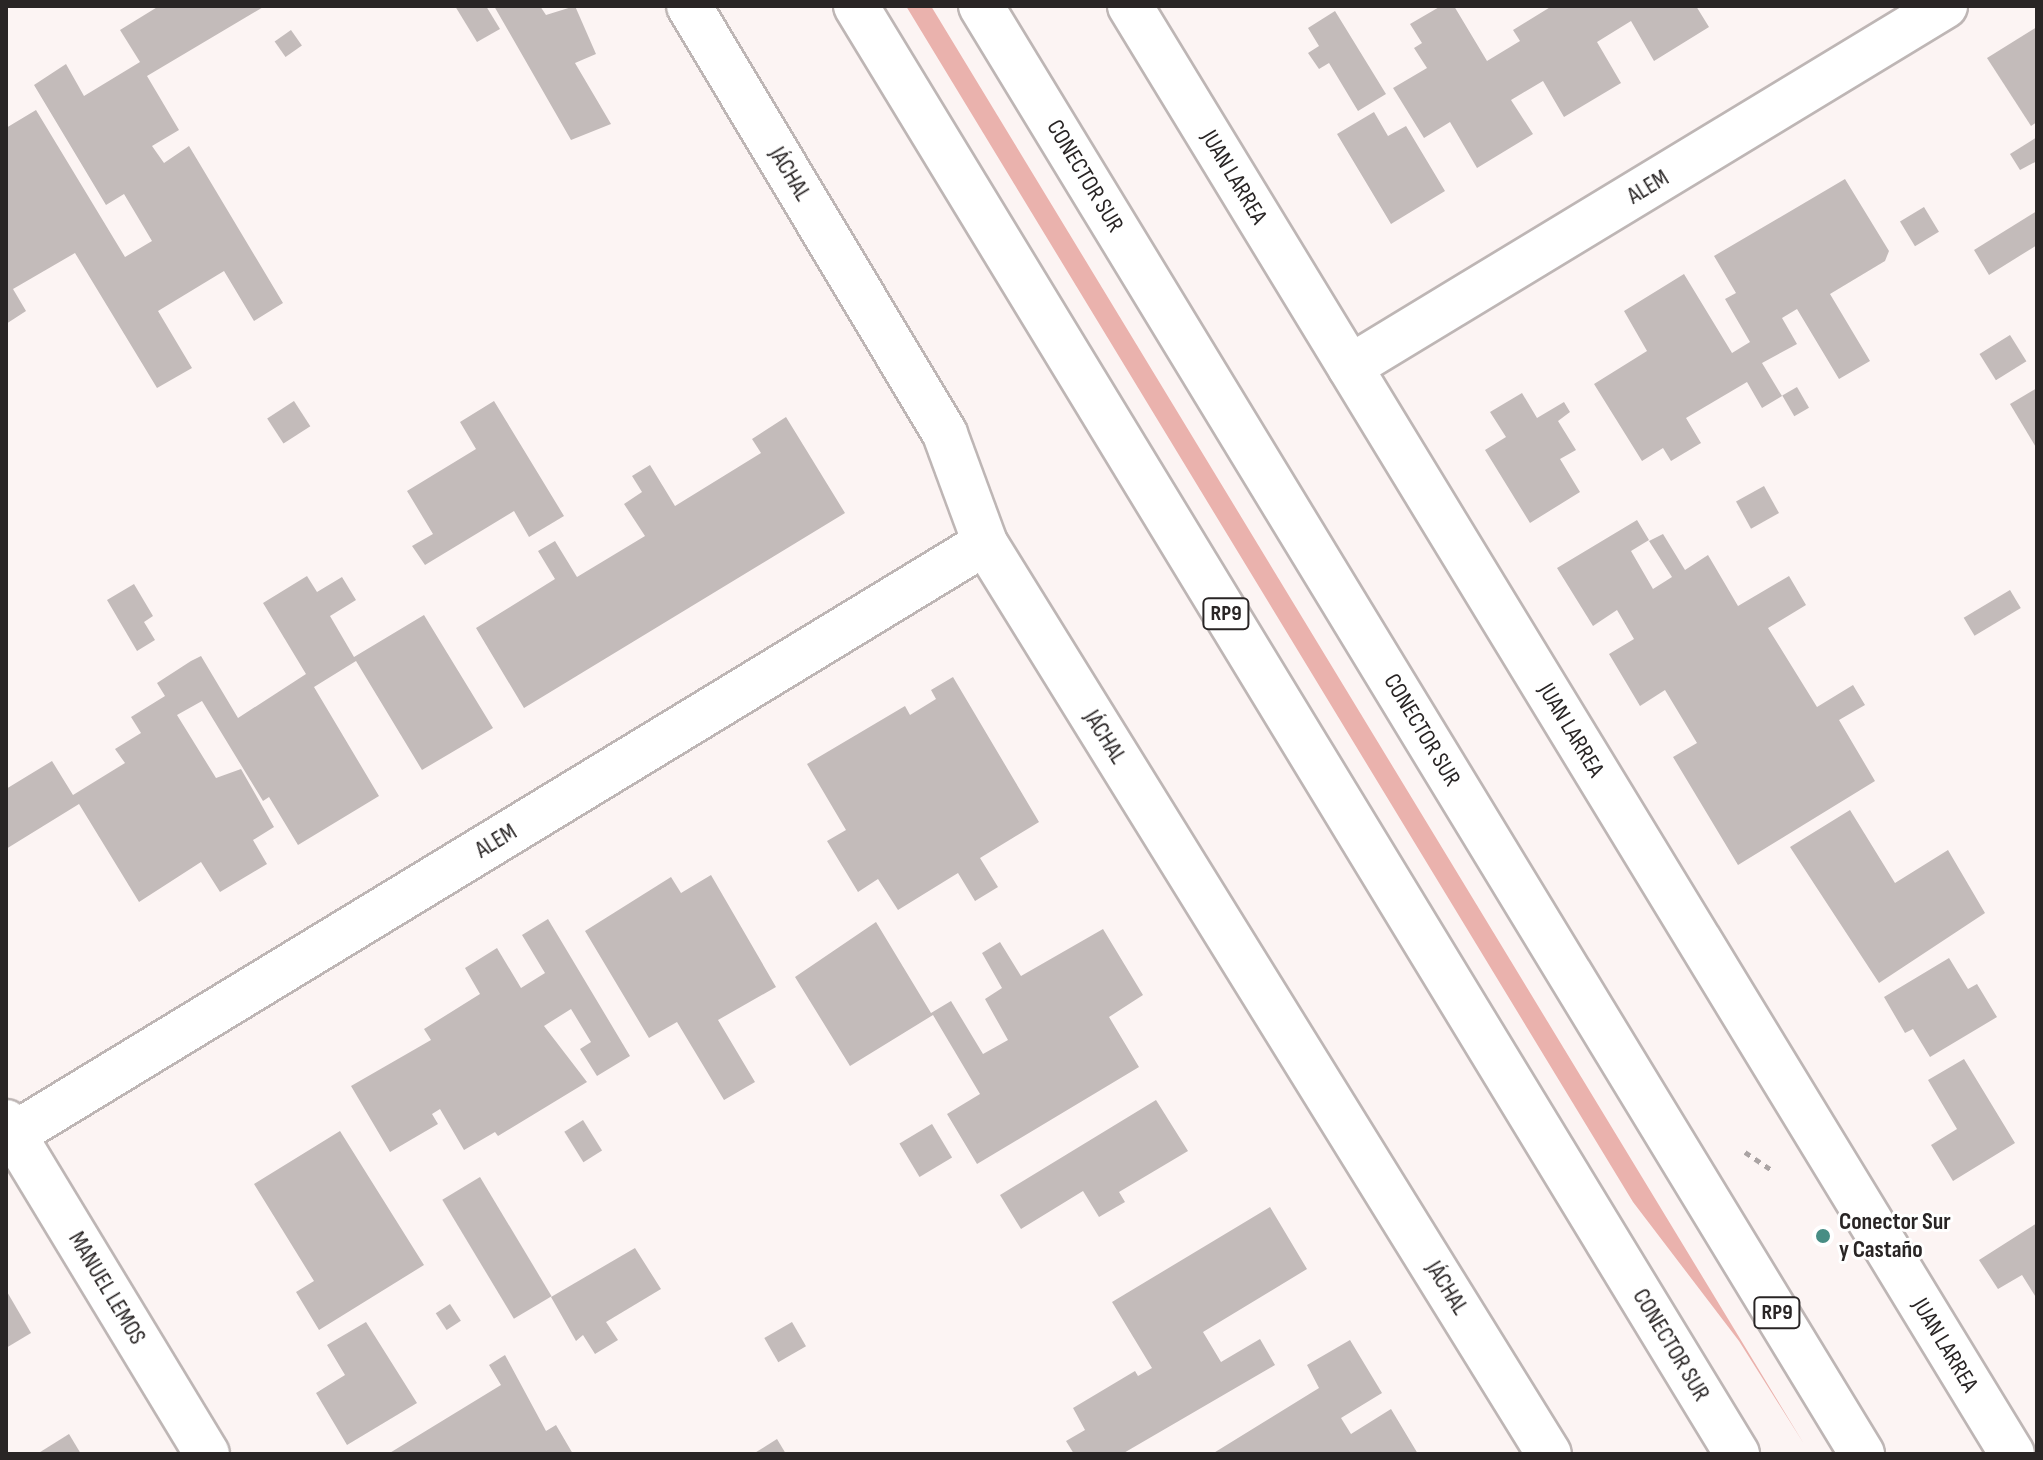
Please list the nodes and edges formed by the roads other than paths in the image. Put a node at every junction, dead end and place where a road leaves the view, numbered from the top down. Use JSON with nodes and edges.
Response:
{"nodes":[{"id":1,"x":689,"y":6,"type":"edge"},
{"id":2,"x":856,"y":6,"type":"edge"},
{"id":3,"x":981,"y":6,"type":"edge"},
{"id":4,"x":1130,"y":6,"type":"edge"},
{"id":5,"x":1945,"y":6,"type":"edge"},
{"id":6,"x":1350,"y":367,"type":"junction"},
{"id":7,"x":985,"y":543,"type":"junction"},
{"id":8,"x":8,"y":1131,"type":"edge"},
{"id":9,"x":207,"y":1454,"type":"edge"},
{"id":10,"x":1549,"y":1454,"type":"edge"},
{"id":11,"x":1737,"y":1454,"type":"edge"},
{"id":12,"x":1862,"y":1454,"type":"edge"},
{"id":13,"x":2012,"y":1454,"type":"edge"}],
"edges":[{"from":1,"to":7,"type":"street","name":"JÁCHAL"},
{"from":2,"to":11,"type":"street","name":"CONECTOR SUR","number":"RP9"},
{"from":3,"to":12,"type":"street","name":"CONECTOR SUR","number":"RP9"},
{"from":4,"to":6,"type":"street","name":"JUAN LARREA"},
{"from":5,"to":6,"type":"street","name":"ALEM"},
{"from":6,"to":13,"type":"street","name":"JUAN LARREA"},
{"from":7,"to":8,"type":"street","name":"ALEM"},
{"from":7,"to":10,"type":"street","name":"JÁCHAL"},
{"from":8,"to":9,"type":"street","name":"MANUEL LEMOS"}]}
